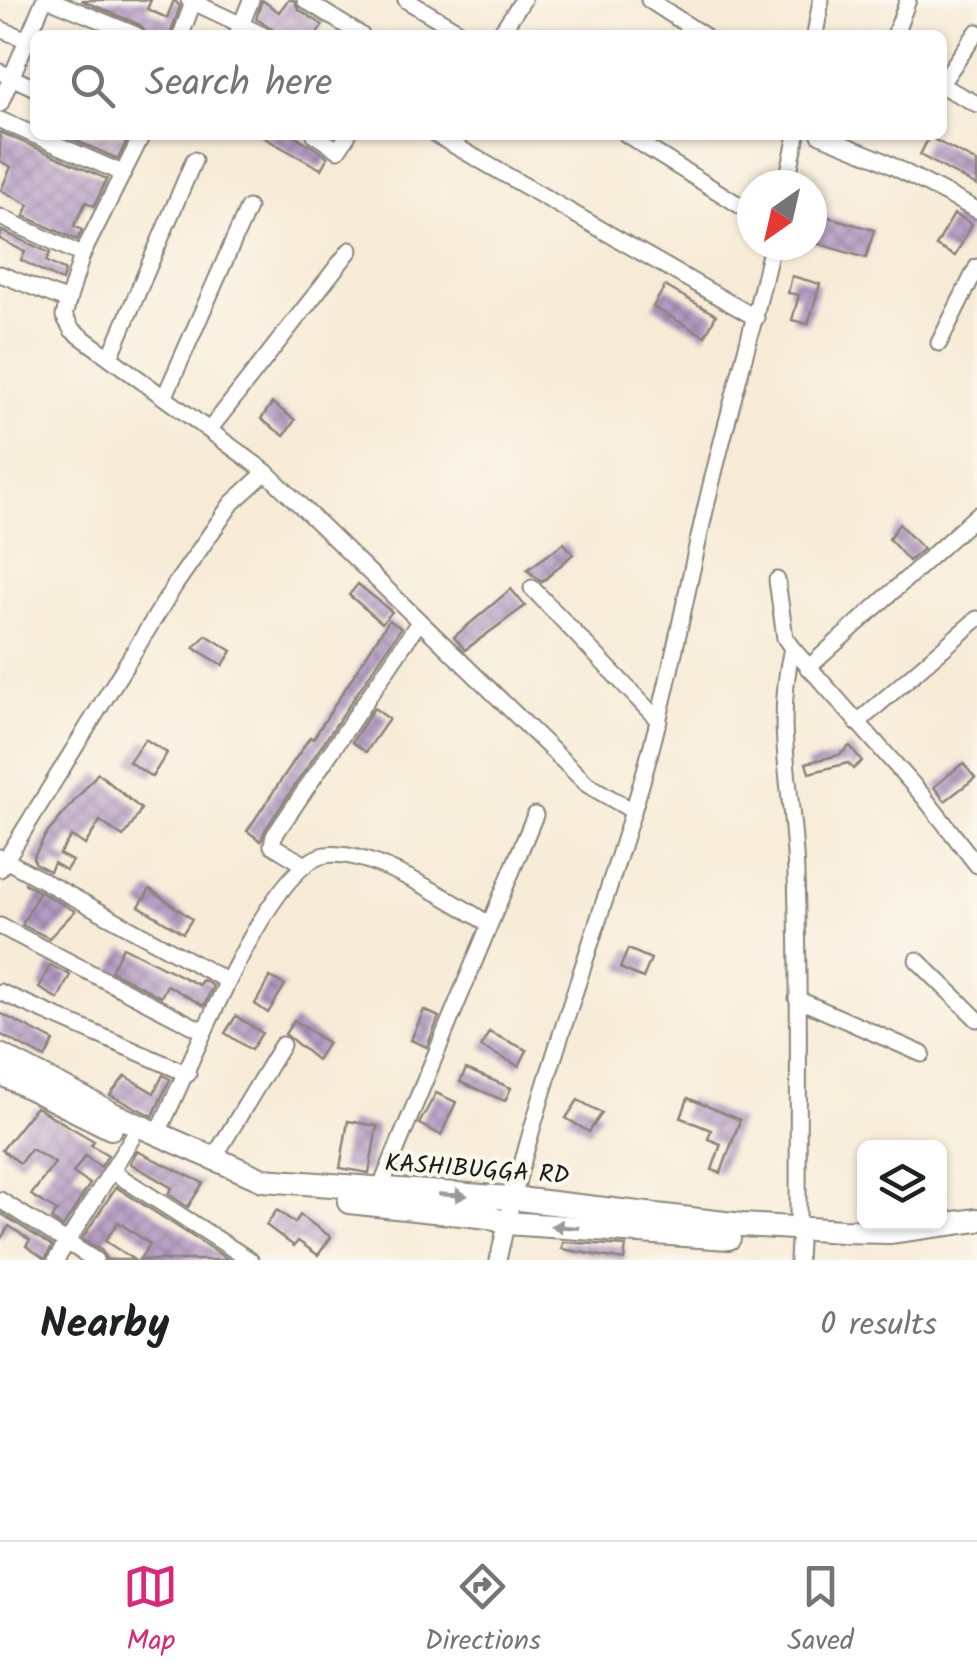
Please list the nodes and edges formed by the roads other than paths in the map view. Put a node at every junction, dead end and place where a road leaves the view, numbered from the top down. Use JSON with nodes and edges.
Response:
{"nodes":[{"id":1,"x":48,"y":0,"type":"edge"},
{"id":2,"x":251,"y":0,"type":"edge"},
{"id":3,"x":305,"y":0,"type":"edge"},
{"id":4,"x":406,"y":0,"type":"edge"},
{"id":5,"x":523,"y":0,"type":"edge"},
{"id":6,"x":649,"y":0,"type":"edge"},
{"id":7,"x":821,"y":0,"type":"edge"},
{"id":8,"x":908,"y":0,"type":"edge"},
{"id":9,"x":192,"y":1,"type":"edge"},
{"id":10,"x":0,"y":29,"type":"edge"},
{"id":11,"x":240,"y":29,"type":"edge"},
{"id":12,"x":36,"y":30,"type":"edge"},
{"id":13,"x":123,"y":30,"type":"edge"},
{"id":14,"x":183,"y":30,"type":"edge"},
{"id":15,"x":353,"y":30,"type":"edge"},
{"id":16,"x":457,"y":30,"type":"edge"},
{"id":17,"x":503,"y":30,"type":"edge"},
{"id":18,"x":694,"y":30,"type":"edge"},
{"id":19,"x":816,"y":30,"type":"edge"},
{"id":20,"x":897,"y":30,"type":"edge"},
{"id":21,"x":977,"y":32,"type":"edge"},
{"id":22,"x":30,"y":41,"type":"edge"},
{"id":23,"x":30,"y":42,"type":"edge"},
{"id":24,"x":6,"y":75,"type":"edge"},
{"id":25,"x":947,"y":77,"type":"edge"},
{"id":26,"x":30,"y":86,"type":"edge"},
{"id":27,"x":947,"y":87,"type":"edge"},
{"id":28,"x":0,"y":104,"type":"edge"},
{"id":29,"x":977,"y":104,"type":"edge"},
{"id":30,"x":0,"y":120,"type":"edge"},
{"id":31,"x":30,"y":133,"type":"edge"},
{"id":32,"x":46,"y":140,"type":"edge"},
{"id":33,"x":139,"y":140,"type":"edge"},
{"id":34,"x":323,"y":140,"type":"edge"},
{"id":35,"x":345,"y":140,"type":"edge"},
{"id":36,"x":445,"y":140,"type":"edge"},
{"id":37,"x":634,"y":140,"type":"edge"},
{"id":38,"x":796,"y":140,"type":"edge"},
{"id":39,"x":832,"y":140,"type":"edge"},
{"id":40,"x":194,"y":160,"type":"dead end"},
{"id":41,"x":789,"y":170,"type":"edge"},
{"id":42,"x":122,"y":173,"type":"junction"},
{"id":43,"x":737,"y":204,"type":"edge"},
{"id":44,"x":248,"y":208,"type":"dead end"},
{"id":45,"x":977,"y":210,"type":"edge"},
{"id":46,"x":0,"y":217,"type":"edge"},
{"id":47,"x":350,"y":250,"type":"dead end"},
{"id":48,"x":82,"y":255,"type":"junction"},
{"id":49,"x":769,"y":260,"type":"edge"},
{"id":50,"x":977,"y":267,"type":"edge"},
{"id":51,"x":0,"y":274,"type":"edge"},
{"id":52,"x":68,"y":301,"type":"junction"},
{"id":53,"x":756,"y":318,"type":"junction"},
{"id":54,"x":939,"y":343,"type":"dead end"},
{"id":55,"x":111,"y":355,"type":"junction"},
{"id":56,"x":165,"y":396,"type":"junction"},
{"id":57,"x":210,"y":429,"type":"junction"},
{"id":58,"x":266,"y":472,"type":"junction"},
{"id":59,"x":977,"y":515,"type":"edge"},
{"id":60,"x":777,"y":580,"type":"dead end"},
{"id":61,"x":532,"y":588,"type":"dead end"},
{"id":62,"x":977,"y":618,"type":"edge"},
{"id":63,"x":419,"y":622,"type":"junction"},
{"id":64,"x":792,"y":648,"type":"junction"},
{"id":65,"x":808,"y":668,"type":"junction"},
{"id":66,"x":659,"y":721,"type":"junction"},
{"id":67,"x":857,"y":722,"type":"junction"},
{"id":68,"x":634,"y":811,"type":"junction"},
{"id":69,"x":535,"y":815,"type":"dead end"},
{"id":70,"x":2,"y":862,"type":"edge"},
{"id":71,"x":305,"y":865,"type":"junction"},
{"id":72,"x":977,"y":865,"type":"edge"},
{"id":73,"x":487,"y":923,"type":"junction"},
{"id":74,"x":0,"y":926,"type":"edge"},
{"id":75,"x":917,"y":960,"type":"dead end"},
{"id":76,"x":227,"y":981,"type":"junction"},
{"id":77,"x":0,"y":992,"type":"edge"},
{"id":78,"x":797,"y":1000,"type":"junction"},
{"id":79,"x":977,"y":1019,"type":"edge"},
{"id":80,"x":203,"y":1031,"type":"junction"},
{"id":81,"x":282,"y":1045,"type":"dead end"},
{"id":82,"x":922,"y":1054,"type":"dead end"},
{"id":83,"x":0,"y":1055,"type":"edge"},
{"id":84,"x":0,"y":1074,"type":"edge"},
{"id":85,"x":188,"y":1074,"type":"junction"},
{"id":86,"x":156,"y":1134,"type":"junction"},
{"id":87,"x":132,"y":1138,"type":"junction"},
{"id":88,"x":212,"y":1160,"type":"junction"},
{"id":89,"x":113,"y":1172,"type":"junction"},
{"id":90,"x":376,"y":1197,"type":"junction"},
{"id":91,"x":510,"y":1198,"type":"junction"},
{"id":92,"x":0,"y":1200,"type":"edge"},
{"id":93,"x":977,"y":1220,"type":"edge"},
{"id":94,"x":506,"y":1223,"type":"junction"},
{"id":95,"x":977,"y":1234,"type":"edge"},
{"id":96,"x":67,"y":1242,"type":"junction"},
{"id":97,"x":798,"y":1243,"type":"edge"},
{"id":98,"x":56,"y":1260,"type":"edge"},
{"id":99,"x":95,"y":1260,"type":"edge"},
{"id":100,"x":250,"y":1260,"type":"edge"},
{"id":101,"x":498,"y":1260,"type":"edge"}],
"edges":[{"from":1,"to":12,"type":"street"},
{"from":1,"to":13,"type":"street"},
{"from":2,"to":11,"type":"street"},
{"from":3,"to":15,"type":"street"},
{"from":4,"to":16,"type":"street"},
{"from":5,"to":17,"type":"street"},
{"from":6,"to":18,"type":"street"},
{"from":7,"to":19,"type":"street"},
{"from":8,"to":20,"type":"street"},
{"from":9,"to":11,"type":"street"},
{"from":9,"to":14,"type":"street"},
{"from":10,"to":22,"type":"street"},
{"from":21,"to":25,"type":"street"},
{"from":23,"to":24,"type":"street"},
{"from":24,"to":26,"type":"street"},
{"from":24,"to":28,"type":"street"},
{"from":27,"to":29,"type":"street"},
{"from":30,"to":31,"type":"street"},
{"from":32,"to":42,"type":"street"},
{"from":33,"to":42,"type":"street"},
{"from":34,"to":35,"type":"street"},
{"from":36,"to":53,"type":"street"},
{"from":37,"to":43,"type":"street"},
{"from":38,"to":41,"type":"street"},
{"from":39,"to":45,"type":"street"},
{"from":40,"to":55,"type":"street"},
{"from":42,"to":48,"type":"street"},
{"from":44,"to":56,"type":"street"},
{"from":46,"to":48,"type":"street"},
{"from":47,"to":57,"type":"street"},
{"from":48,"to":52,"type":"street"},
{"from":49,"to":53,"type":"street"},
{"from":50,"to":54,"type":"street"},
{"from":51,"to":52,"type":"street"},
{"from":52,"to":55,"type":"street"},
{"from":53,"to":66,"type":"street"},
{"from":55,"to":56,"type":"street"},
{"from":56,"to":57,"type":"street"},
{"from":57,"to":58,"type":"street"},
{"from":58,"to":63,"type":"street"},
{"from":58,"to":70,"type":"street"},
{"from":59,"to":65,"type":"street"},
{"from":60,"to":64,"type":"street"},
{"from":61,"to":66,"type":"street"},
{"from":62,"to":67,"type":"street"},
{"from":63,"to":68,"type":"street"},
{"from":63,"to":71,"type":"street"},
{"from":64,"to":65,"type":"street"},
{"from":64,"to":78,"type":"street"},
{"from":65,"to":67,"type":"street"},
{"from":66,"to":68,"type":"street"},
{"from":67,"to":72,"type":"street"},
{"from":68,"to":91,"type":"street"},
{"from":69,"to":73,"type":"street"},
{"from":70,"to":76,"type":"street"},
{"from":71,"to":73,"type":"street"},
{"from":71,"to":76,"type":"street"},
{"from":73,"to":90,"type":"street"},
{"from":74,"to":80,"type":"street"},
{"from":75,"to":79,"type":"street"},
{"from":76,"to":80,"type":"street"},
{"from":77,"to":85,"type":"street"},
{"from":78,"to":82,"type":"street"},
{"from":78,"to":97,"type":"street"},
{"from":80,"to":85,"type":"street"},
{"from":81,"to":88,"type":"street"},
{"from":83,"to":86,"type":"main road","name":"KASHIBUGGA RD"},
{"from":84,"to":87,"type":"main road","name":"KASHIBUGGA RD"},
{"from":85,"to":86,"type":"street"},
{"from":86,"to":88,"type":"main road","name":"KASHIBUGGA RD"},
{"from":87,"to":89,"type":"street"},
{"from":87,"to":90,"type":"main road","name":"KASHIBUGGA RD"},
{"from":88,"to":90,"type":"main road","name":"KASHIBUGGA RD"},
{"from":89,"to":96,"type":"street"},
{"from":89,"to":100,"type":"street"},
{"from":90,"to":91,"type":"main road","name":"KASHIBUGGA RD","one_way":true},
{"from":90,"to":94,"type":"main road","name":"KASHIBUGGA RD"},
{"from":91,"to":94,"type":"street"},
{"from":91,"to":97,"type":"main road","name":"KASHIBUGGA RD"},
{"from":92,"to":96,"type":"street"},
{"from":93,"to":97,"type":"main road","name":"KASHIBUGGA RD"},
{"from":97,"to":94,"type":"main road","name":"KASHIBUGGA RD","one_way":true},
{"from":94,"to":101,"type":"street"},
{"from":95,"to":97,"type":"main road","name":"KASHIBUGGA RD"},
{"from":96,"to":98,"type":"street"},
{"from":96,"to":99,"type":"street"}]}
